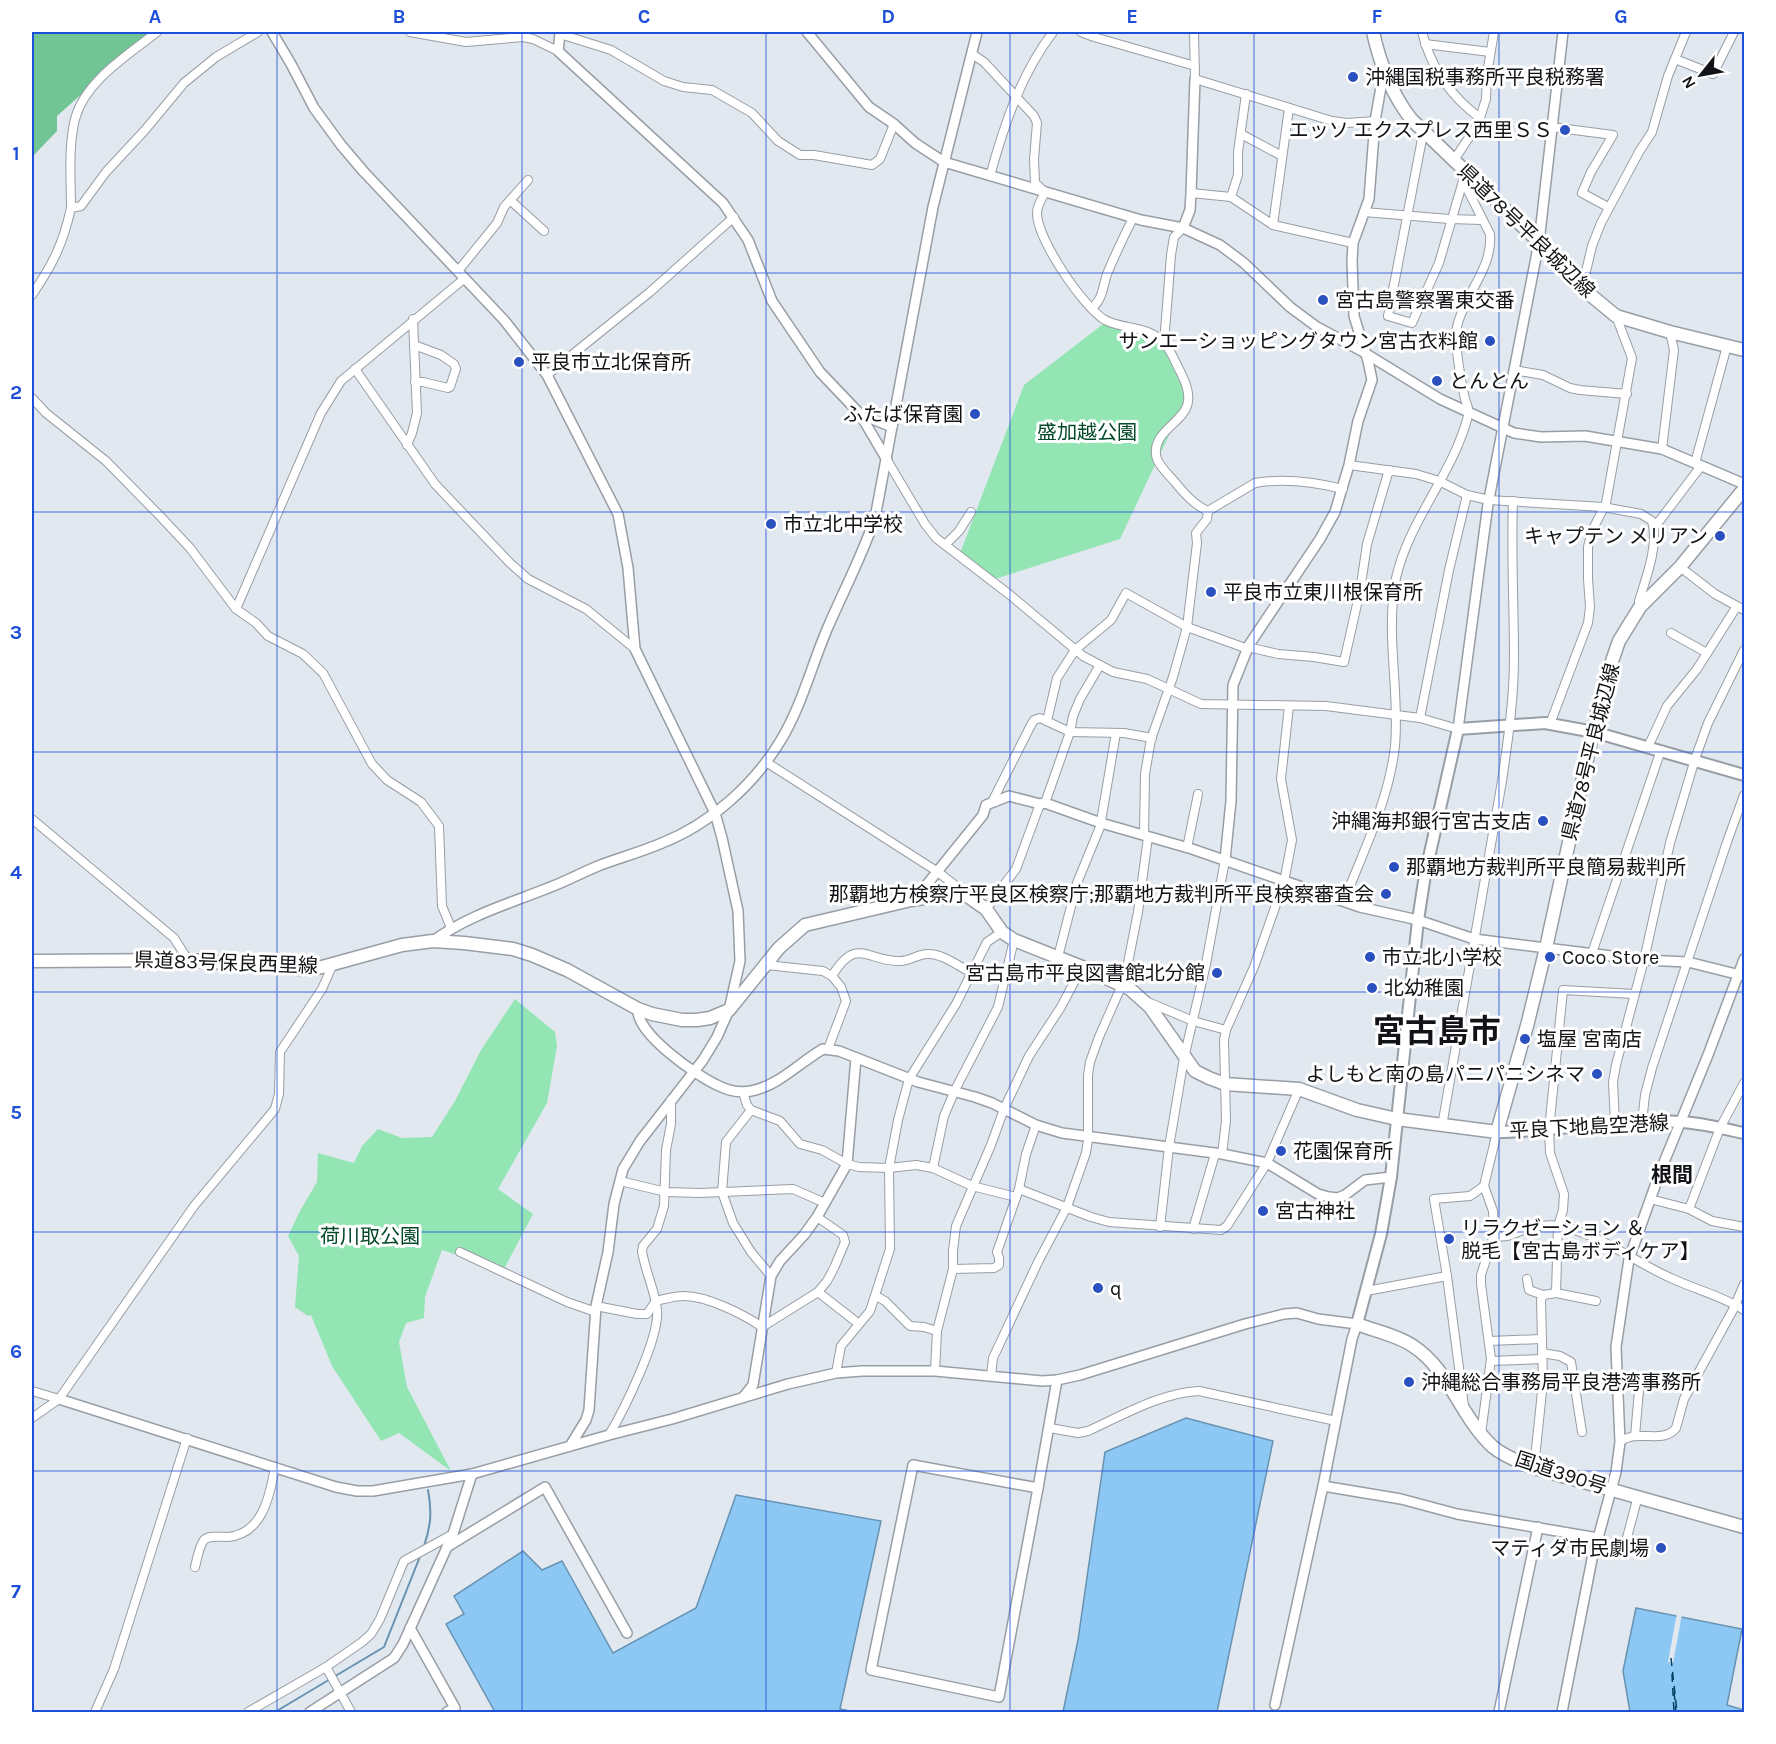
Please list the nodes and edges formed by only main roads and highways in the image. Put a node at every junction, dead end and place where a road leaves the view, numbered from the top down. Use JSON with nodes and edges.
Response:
{"nodes":[{"id":1,"x":1373,"y":32,"type":"edge"},
{"id":2,"x":1744,"y":350,"type":"edge"},
{"id":3,"x":1744,"y":489,"type":"edge"},
{"id":4,"x":1594,"y":732,"type":"junction"},
{"id":5,"x":1744,"y":776,"type":"edge"},
{"id":6,"x":32,"y":961,"type":"edge"},
{"id":7,"x":1397,"y":1119,"type":"junction"},
{"id":8,"x":1497,"y":1132,"type":"junction"},
{"id":9,"x":1744,"y":1133,"type":"edge"},
{"id":10,"x":1357,"y":1324,"type":"joint"},
{"id":11,"x":1744,"y":1527,"type":"edge"}],
"edges":[{"from":1,"to":2,"type":"main road","name":"県道78号平良城辺線"},
{"from":3,"to":4,"type":"main road","name":"県道78号平良城辺線"},
{"from":4,"to":5,"type":"main road"},
{"from":4,"to":7,"type":"main road"},
{"from":4,"to":8,"type":"main road","name":"県道78号平良城辺線"},
{"from":6,"to":7,"type":"main road","name":"県道83号保良西里線"},
{"from":7,"to":8,"type":"main road"},
{"from":7,"to":10,"type":"main road"},
{"from":8,"to":9,"type":"main road","name":"平良下地島空港線"},
{"from":10,"to":11,"type":"main road","name":"国道390号"}]}
